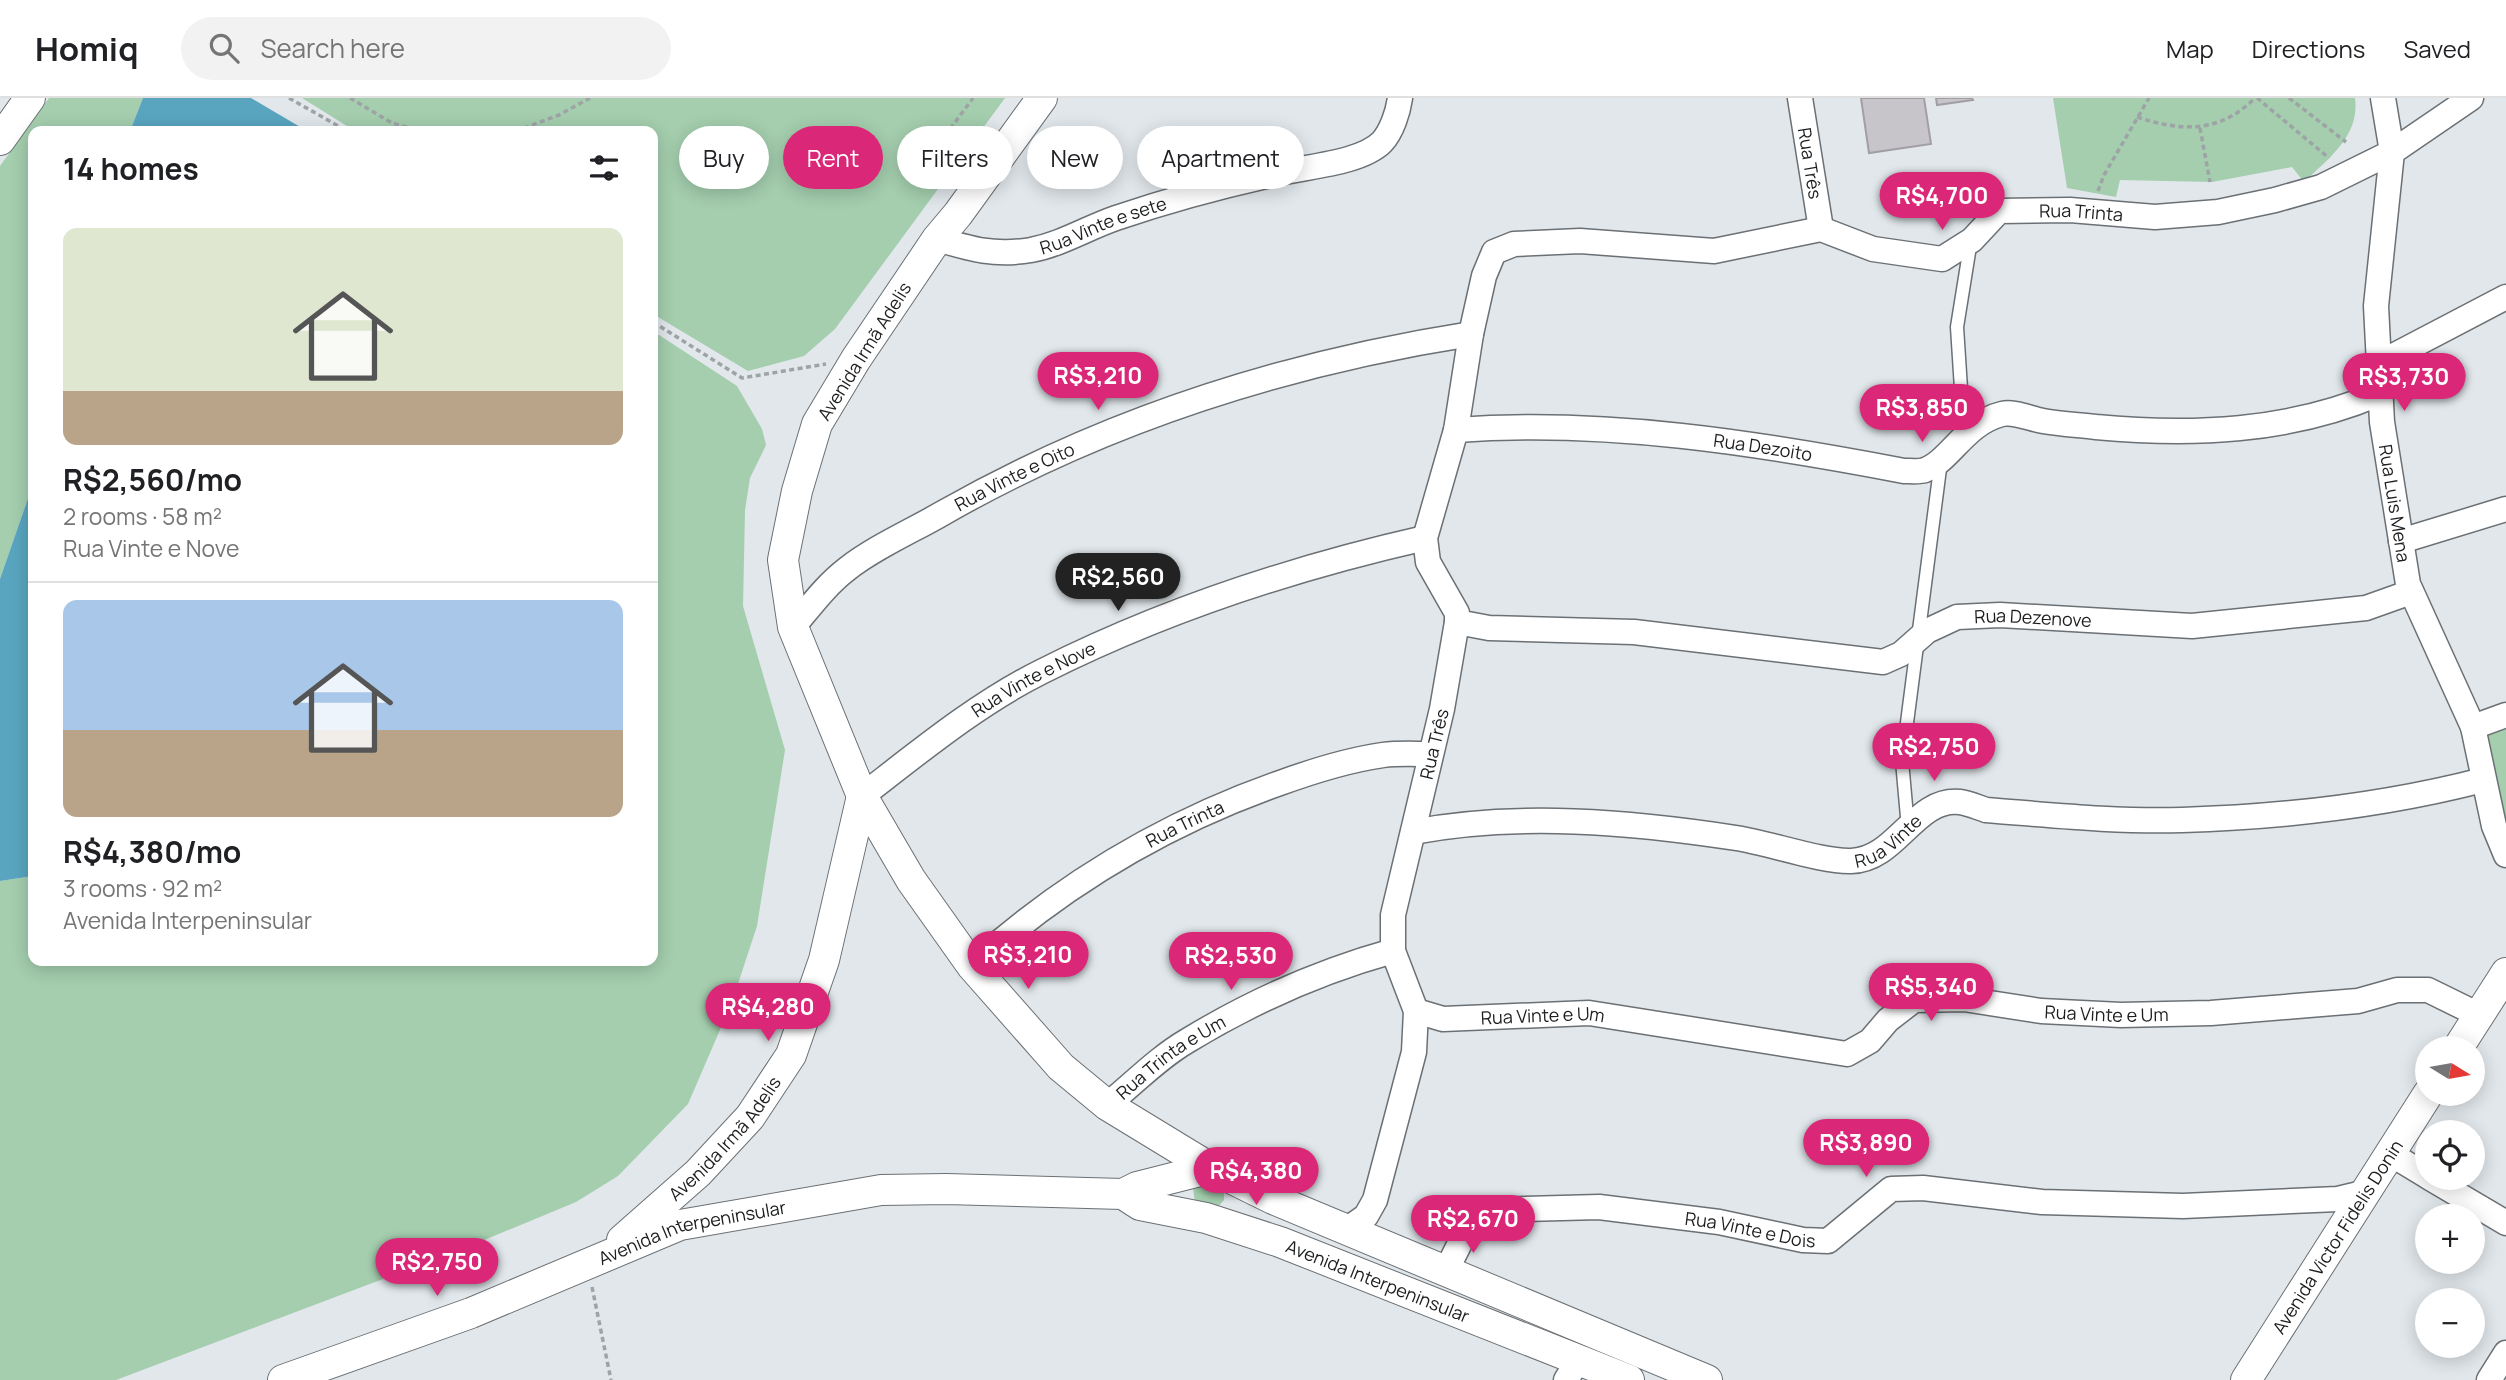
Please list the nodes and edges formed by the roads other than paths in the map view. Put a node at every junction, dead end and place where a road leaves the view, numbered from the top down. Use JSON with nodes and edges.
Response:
{"nodes":[{"id":1,"x":30,"y":98,"type":"edge"},
{"id":2,"x":1042,"y":98,"type":"edge"},
{"id":3,"x":1400,"y":98,"type":"edge"},
{"id":4,"x":1800,"y":98,"type":"edge"},
{"id":5,"x":2383,"y":98,"type":"edge"},
{"id":6,"x":2471,"y":98,"type":"edge"},
{"id":7,"x":0,"y":140,"type":"edge"},
{"id":8,"x":2392,"y":152,"type":"junction"},
{"id":9,"x":1821,"y":229,"type":"junction"},
{"id":10,"x":937,"y":239,"type":"junction"},
{"id":11,"x":1972,"y":240,"type":"junction"},
{"id":12,"x":2506,"y":297,"type":"edge"},
{"id":13,"x":1471,"y":334,"type":"junction"},
{"id":14,"x":2378,"y":364,"type":"junction"},
{"id":15,"x":2378,"y":394,"type":"junction"},
{"id":16,"x":1456,"y":430,"type":"junction"},
{"id":17,"x":1964,"y":435,"type":"junction"},
{"id":18,"x":1941,"y":457,"type":"junction"},
{"id":19,"x":2506,"y":509,"type":"edge"},
{"id":20,"x":1425,"y":538,"type":"junction"},
{"id":21,"x":2401,"y":541,"type":"junction"},
{"id":22,"x":2411,"y":592,"type":"junction"},
{"id":23,"x":1457,"y":622,"type":"junction"},
{"id":24,"x":793,"y":627,"type":"junction"},
{"id":25,"x":1919,"y":639,"type":"junction"},
{"id":26,"x":2506,"y":715,"type":"edge"},
{"id":27,"x":2473,"y":727,"type":"junction"},
{"id":28,"x":1430,"y":754,"type":"junction"},
{"id":29,"x":2483,"y":780,"type":"junction"},
{"id":30,"x":862,"y":796,"type":"junction"},
{"id":31,"x":1908,"y":830,"type":"junction"},
{"id":32,"x":1413,"y":832,"type":"junction"},
{"id":33,"x":2506,"y":855,"type":"edge"},
{"id":34,"x":1393,"y":951,"type":"junction"},
{"id":35,"x":972,"y":966,"type":"junction"},
{"id":36,"x":2506,"y":973,"type":"edge"},
{"id":37,"x":1416,"y":1011,"type":"junction"},
{"id":38,"x":2479,"y":1015,"type":"junction"},
{"id":39,"x":2466,"y":1036,"type":"edge"},
{"id":40,"x":1107,"y":1105,"type":"junction"},
{"id":41,"x":2420,"y":1106,"type":"edge"},
{"id":42,"x":2389,"y":1153,"type":"junction"},
{"id":43,"x":2415,"y":1169,"type":"edge"},
{"id":44,"x":1211,"y":1170,"type":"junction"},
{"id":45,"x":2451,"y":1190,"type":"edge"},
{"id":46,"x":2363,"y":1193,"type":"junction"},
{"id":47,"x":1123,"y":1194,"type":"junction"},
{"id":48,"x":1203,"y":1217,"type":"junction"},
{"id":49,"x":2506,"y":1223,"type":"edge"},
{"id":50,"x":1346,"y":1230,"type":"junction"},
{"id":51,"x":607,"y":1254,"type":"junction"},
{"id":52,"x":1446,"y":1271,"type":"junction"},
{"id":53,"x":2506,"y":1353,"type":"edge"},
{"id":54,"x":1572,"y":1369,"type":"edge"},
{"id":55,"x":283,"y":1380,"type":"edge"},
{"id":56,"x":1629,"y":1380,"type":"edge"},
{"id":57,"x":1707,"y":1380,"type":"edge"},
{"id":58,"x":2246,"y":1380,"type":"edge"},
{"id":59,"x":2489,"y":1380,"type":"edge"}],
"edges":[{"from":1,"to":7,"type":"street"},
{"from":2,"to":10,"type":"street","name":"Avenida Irmã Adelis"},
{"from":3,"to":10,"type":"street","name":"Rua Vinte e sete"},
{"from":4,"to":9,"type":"street","name":"Rua Três"},
{"from":5,"to":8,"type":"street","name":"Rua Luis Mena"},
{"from":6,"to":8,"type":"street","name":"Rua Trinta"},
{"from":8,"to":11,"type":"street","name":"Rua Trinta"},
{"from":8,"to":14,"type":"street","name":"Rua Luis Mena"},
{"from":9,"to":11,"type":"street","name":"Rua Trinta"},
{"from":9,"to":13,"type":"street"},
{"from":10,"to":24,"type":"street","name":"Avenida Irmã Adelis"},
{"from":11,"to":17,"type":"lane"},
{"from":12,"to":14,"type":"street"},
{"from":13,"to":16,"type":"street"},
{"from":13,"to":24,"type":"street","name":"Rua Vinte e Oito"},
{"from":14,"to":15,"type":"street","name":"Rua Luis Mena"},
{"from":15,"to":17,"type":"street","name":"Rua Dezoito"},
{"from":15,"to":21,"type":"street","name":"Rua Luis Mena"},
{"from":16,"to":18,"type":"street","name":"Rua Dezoito"},
{"from":16,"to":20,"type":"street"},
{"from":17,"to":18,"type":"street","name":"Rua Dezoito"},
{"from":18,"to":25,"type":"lane"},
{"from":19,"to":21,"type":"street"},
{"from":20,"to":23,"type":"street","name":"Rua Três"},
{"from":20,"to":30,"type":"street","name":"Rua Vinte e Nove"},
{"from":21,"to":22,"type":"street","name":"Rua Luis Mena"},
{"from":22,"to":25,"type":"street","name":"Rua Dezenove"},
{"from":22,"to":27,"type":"street","name":"Rua Luis Mena"},
{"from":23,"to":25,"type":"street","name":"Rua Dezenove"},
{"from":23,"to":28,"type":"street","name":"Rua Três"},
{"from":24,"to":30,"type":"street","name":"Avenida Irmã Adelis"},
{"from":25,"to":31,"type":"lane"},
{"from":26,"to":27,"type":"street"},
{"from":27,"to":29,"type":"street","name":"Rua Luis Mena"},
{"from":28,"to":32,"type":"street","name":"Rua Três"},
{"from":28,"to":35,"type":"street","name":"Rua Trinta"},
{"from":29,"to":31,"type":"street","name":"Rua Vinte"},
{"from":29,"to":33,"type":"street","name":"Rua Luis Mena"},
{"from":30,"to":35,"type":"street","name":"Avenida Irmã Adelis"},
{"from":30,"to":51,"type":"street","name":"Avenida Irmã Adelis"},
{"from":31,"to":32,"type":"street","name":"Rua Vinte"},
{"from":32,"to":34,"type":"street","name":"Rua Três"},
{"from":34,"to":37,"type":"street","name":"Rua Três"},
{"from":34,"to":40,"type":"street","name":"Rua Trinta e Um"},
{"from":35,"to":40,"type":"street","name":"Avenida Irmã Adelis"},
{"from":36,"to":38,"type":"street"},
{"from":37,"to":38,"type":"street","name":"Rua Vinte e Um"},
{"from":37,"to":50,"type":"street","name":"Rua Três"},
{"from":38,"to":39,"type":"street"},
{"from":40,"to":44,"type":"street","name":"Avenida Irmã Adelis"},
{"from":41,"to":42,"type":"street","name":"Avenida Victor Fidelis Donin"},
{"from":42,"to":43,"type":"street"},
{"from":42,"to":46,"type":"street","name":"Avenida Victor Fidelis Donin"},
{"from":44,"to":47,"type":"street","name":"Avenida Interpeninsular"},
{"from":44,"to":48,"type":"street"},
{"from":44,"to":50,"type":"street","name":"Avenida Interpeninsular"},
{"from":45,"to":49,"type":"street"},
{"from":46,"to":52,"type":"street","name":"Rua Vinte e Dois"},
{"from":46,"to":58,"type":"street","name":"Avenida Victor Fidelis Donin"},
{"from":47,"to":48,"type":"street","name":"Avenida Interpeninsular"},
{"from":47,"to":51,"type":"street","name":"Avenida Interpeninsular"},
{"from":48,"to":54,"type":"street","name":"Avenida Interpeninsular"},
{"from":50,"to":52,"type":"street","name":"Avenida Interpeninsular"},
{"from":51,"to":55,"type":"street","name":"Avenida Interpeninsular"},
{"from":52,"to":57,"type":"street","name":"Avenida Interpeninsular"},
{"from":53,"to":59,"type":"street"},
{"from":54,"to":56,"type":"street","name":"Avenida Interpeninsular"}]}
